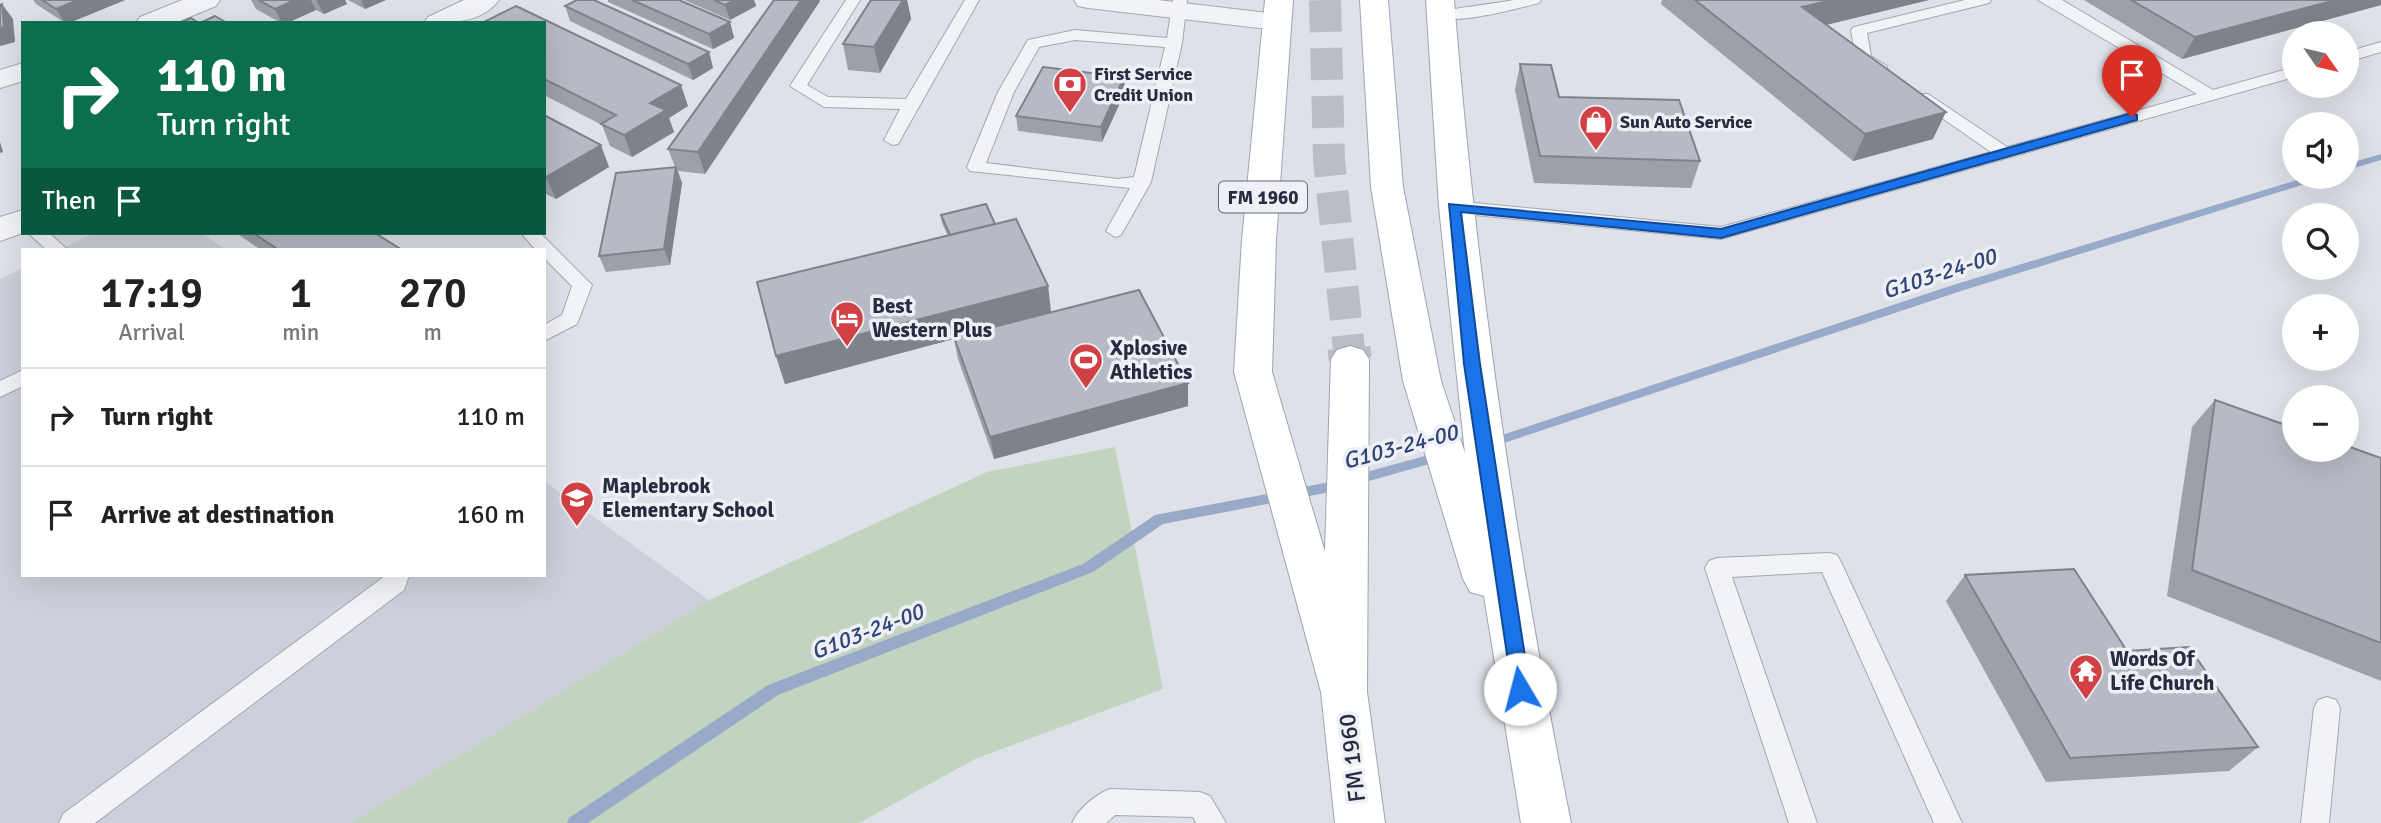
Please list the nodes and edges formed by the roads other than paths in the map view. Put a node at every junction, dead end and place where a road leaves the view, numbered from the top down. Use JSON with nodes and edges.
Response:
{"nodes":[{"id":1,"x":206,"y":0,"type":"edge"},
{"id":2,"x":485,"y":0,"type":"edge"},
{"id":3,"x":853,"y":0,"type":"edge"},
{"id":4,"x":972,"y":0,"type":"edge"},
{"id":5,"x":1088,"y":0,"type":"edge"},
{"id":6,"x":1374,"y":0,"type":"edge"},
{"id":7,"x":1534,"y":0,"type":"edge"},
{"id":8,"x":1984,"y":0,"type":"edge"},
{"id":9,"x":2045,"y":0,"type":"edge"},
{"id":10,"x":1179,"y":5,"type":"edge"},
{"id":11,"x":1441,"y":7,"type":"edge"},
{"id":12,"x":1278,"y":11,"type":"edge"},
{"id":13,"x":155,"y":21,"type":"edge"},
{"id":14,"x":442,"y":21,"type":"edge"},
{"id":15,"x":1174,"y":43,"type":"junction"},
{"id":16,"x":2381,"y":47,"type":"edge"},
{"id":17,"x":2359,"y":53,"type":"edge"},
{"id":18,"x":21,"y":73,"type":"edge"},
{"id":19,"x":2282,"y":75,"type":"edge"},
{"id":20,"x":0,"y":79,"type":"edge"},
{"id":21,"x":2210,"y":95,"type":"junction"},
{"id":22,"x":911,"y":104,"type":"junction"},
{"id":23,"x":892,"y":140,"type":"dead end"},
{"id":24,"x":2004,"y":153,"type":"junction"},
{"id":25,"x":1142,"y":182,"type":"junction"},
{"id":26,"x":1454,"y":207,"type":"junction"},
{"id":27,"x":21,"y":220,"type":"edge"},
{"id":28,"x":0,"y":230,"type":"edge"},
{"id":29,"x":1115,"y":230,"type":"dead end"},
{"id":30,"x":40,"y":235,"type":"edge"},
{"id":31,"x":532,"y":235,"type":"edge"},
{"id":32,"x":56,"y":248,"type":"edge"},
{"id":33,"x":545,"y":248,"type":"edge"},
{"id":34,"x":546,"y":249,"type":"edge"},
{"id":35,"x":546,"y":333,"type":"edge"},
{"id":36,"x":1350,"y":359,"type":"tunnel mouth"},
{"id":37,"x":21,"y":378,"type":"edge"},
{"id":38,"x":0,"y":390,"type":"edge"},
{"id":39,"x":397,"y":577,"type":"edge"},
{"id":40,"x":1520,"y":689,"type":"junction"},
{"id":41,"x":1345,"y":692,"type":"junction"},
{"id":42,"x":2327,"y":708,"type":"dead end"},
{"id":43,"x":73,"y":823,"type":"edge"},
{"id":44,"x":1086,"y":823,"type":"edge"},
{"id":45,"x":1212,"y":823,"type":"edge"},
{"id":46,"x":1360,"y":823,"type":"edge"},
{"id":47,"x":1546,"y":823,"type":"edge"},
{"id":48,"x":1803,"y":823,"type":"edge"},
{"id":49,"x":1948,"y":823,"type":"edge"},
{"id":50,"x":2315,"y":823,"type":"edge"}],
"edges":[{"from":1,"to":13,"type":"street"},
{"from":2,"to":14,"type":"street"},
{"from":3,"to":22,"type":"lane"},
{"from":4,"to":22,"type":"lane"},
{"from":5,"to":10,"type":"street"},
{"from":6,"to":40,"type":"main road"},
{"from":7,"to":11,"type":"lane"},
{"from":8,"to":24,"type":"lane"},
{"from":9,"to":21,"type":"lane"},
{"from":10,"to":12,"type":"street"},
{"from":10,"to":15,"type":"lane"},
{"from":11,"to":26,"type":"main road"},
{"from":12,"to":41,"type":"main road","name":"FM 1960","number":"FM 1960"},
{"from":15,"to":25,"type":"lane"},
{"from":15,"to":25,"type":"lane"},
{"from":16,"to":17,"type":"lane"},
{"from":18,"to":20,"type":"street"},
{"from":19,"to":21,"type":"lane"},
{"from":21,"to":24,"type":"lane"},
{"from":22,"to":23,"type":"lane"},
{"from":24,"to":26,"type":"lane"},
{"from":25,"to":29,"type":"lane"},
{"from":26,"to":40,"type":"main road"},
{"from":27,"to":28,"type":"street"},
{"from":30,"to":32,"type":"lane"},
{"from":31,"to":33,"type":"lane"},
{"from":34,"to":35,"type":"lane"},
{"from":36,"to":41,"type":"main road","name":"FM 1960"},
{"from":37,"to":38,"type":"lane"},
{"from":39,"to":43,"type":"lane"},
{"from":40,"to":47,"type":"main road"},
{"from":41,"to":46,"type":"main road","name":"FM 1960","number":"FM 1960"},
{"from":42,"to":50,"type":"lane"},
{"from":44,"to":45,"type":"lane"},
{"from":48,"to":49,"type":"lane"}]}
